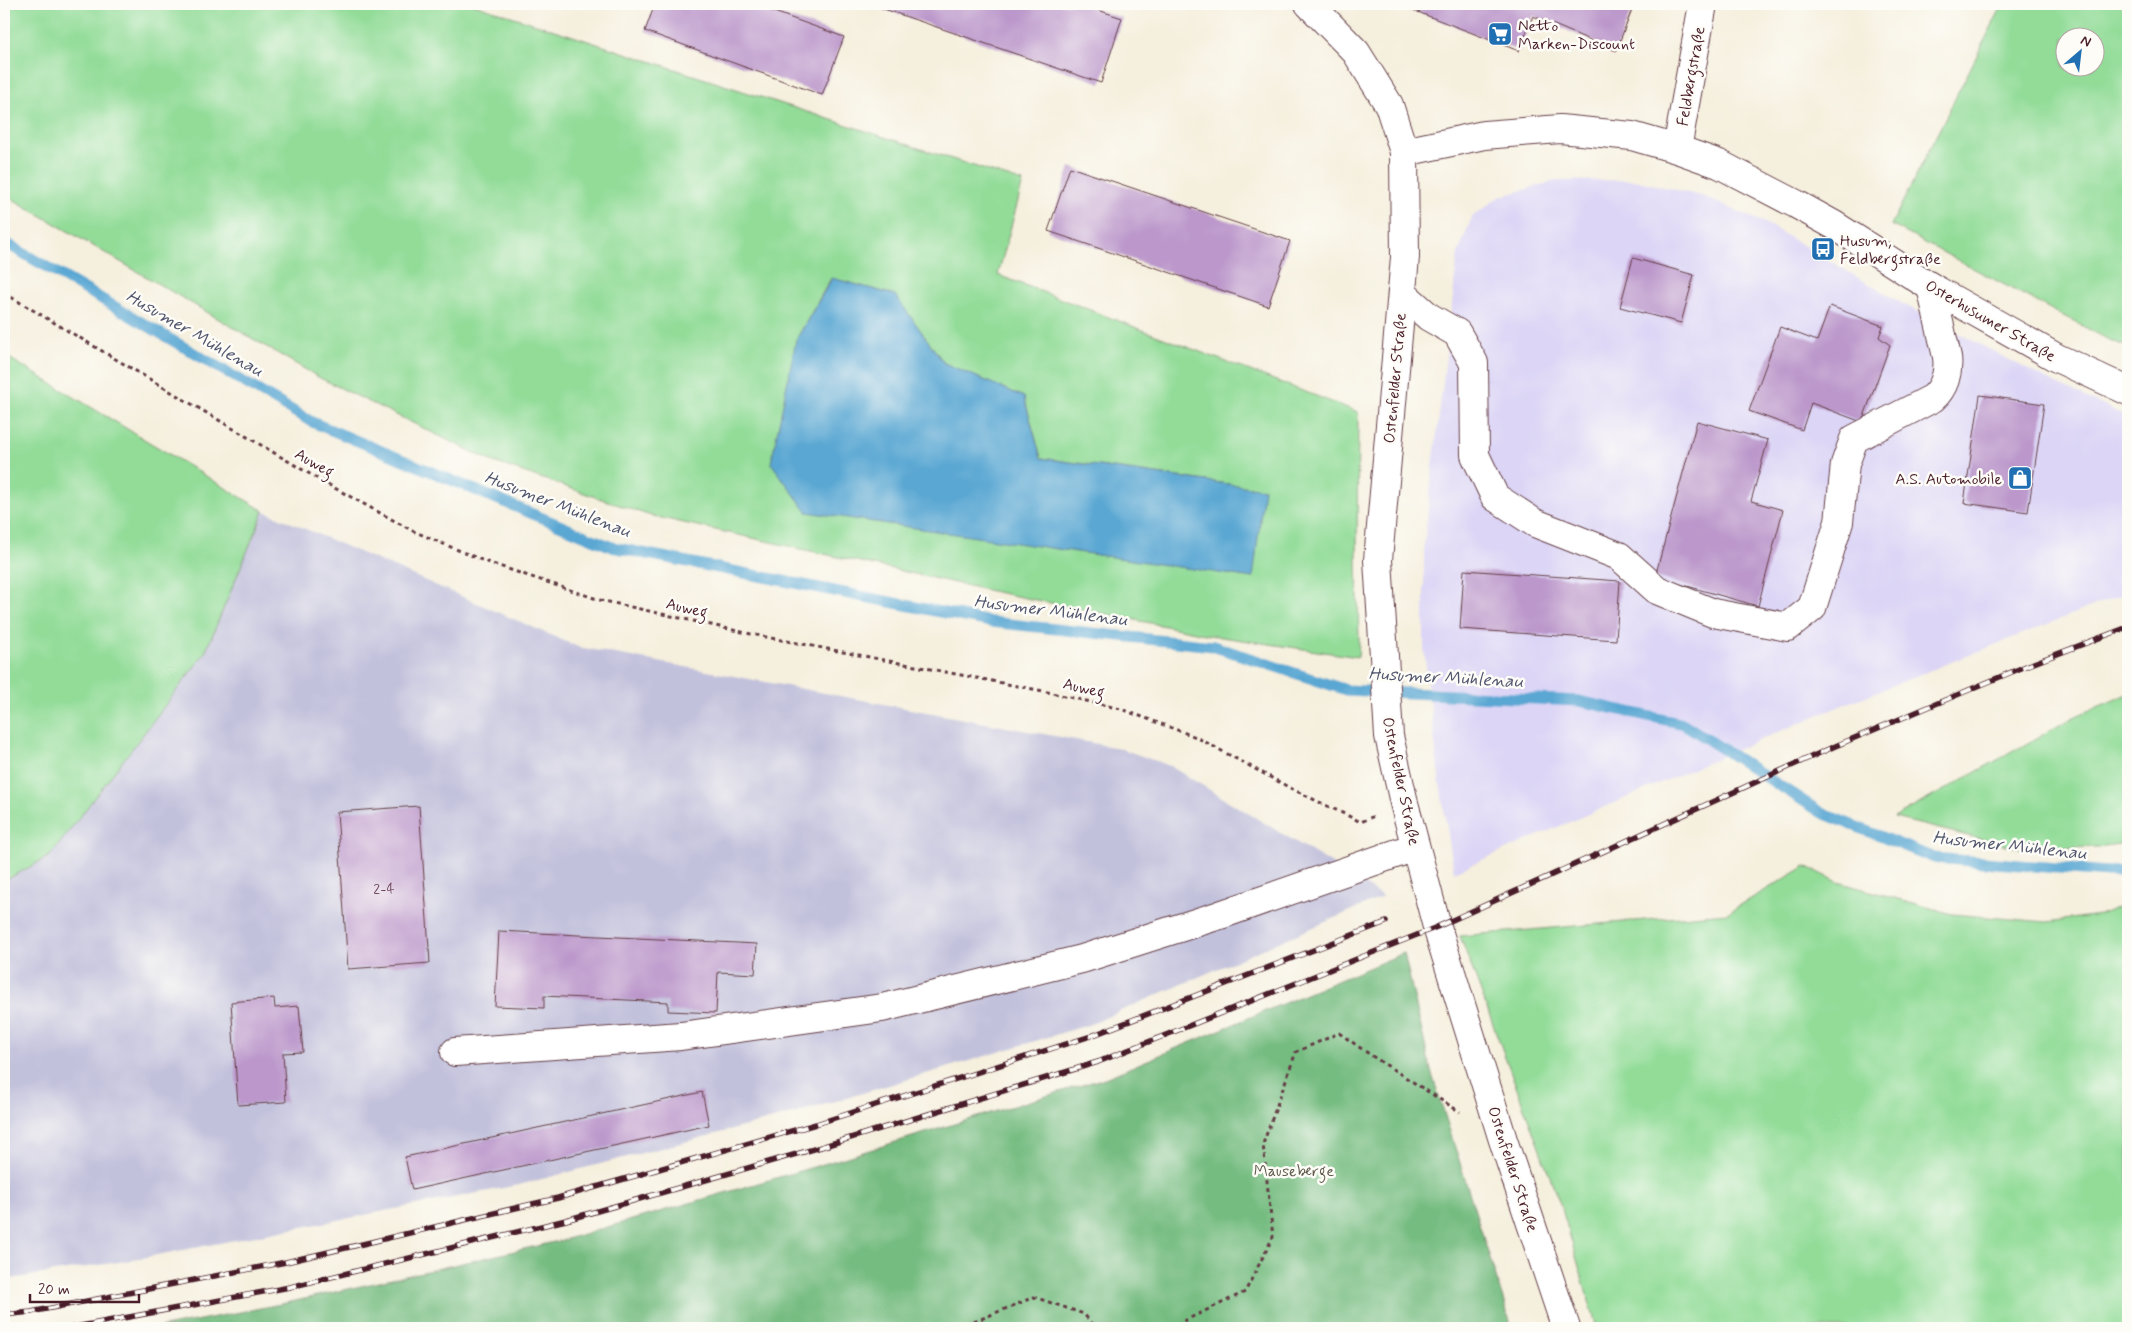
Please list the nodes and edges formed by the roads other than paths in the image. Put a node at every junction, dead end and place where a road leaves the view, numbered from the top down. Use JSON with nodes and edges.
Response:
{"nodes":[{"id":1,"x":1309,"y":4,"type":"edge"},
{"id":2,"x":1703,"y":4,"type":"edge"},
{"id":3,"x":1677,"y":149,"type":"junction"},
{"id":4,"x":1404,"y":152,"type":"junction"},
{"id":5,"x":1931,"y":287,"type":"junction"},
{"id":6,"x":1402,"y":293,"type":"junction"},
{"id":7,"x":2128,"y":391,"type":"edge"},
{"id":8,"x":1416,"y":847,"type":"junction"},
{"id":9,"x":455,"y":1052,"type":"dead end"},
{"id":10,"x":1566,"y":1328,"type":"edge"}],
"edges":[{"from":1,"to":4,"type":"main road"},
{"from":2,"to":3,"type":"main road","name":"Feldbergstraße"},
{"from":3,"to":4,"type":"main road","name":"Osterhusumer Straße"},
{"from":3,"to":5,"type":"main road","name":"Osterhusumer Straße"},
{"from":4,"to":6,"type":"main road","name":"Ostenfelder Straße"},
{"from":5,"to":6,"type":"main road"},
{"from":5,"to":7,"type":"main road","name":"Osterhusumer Straße"},
{"from":6,"to":8,"type":"main road","name":"Ostenfelder Straße"},
{"from":8,"to":9,"type":"main road"},
{"from":8,"to":10,"type":"main road","name":"Ostenfelder Straße"}]}
